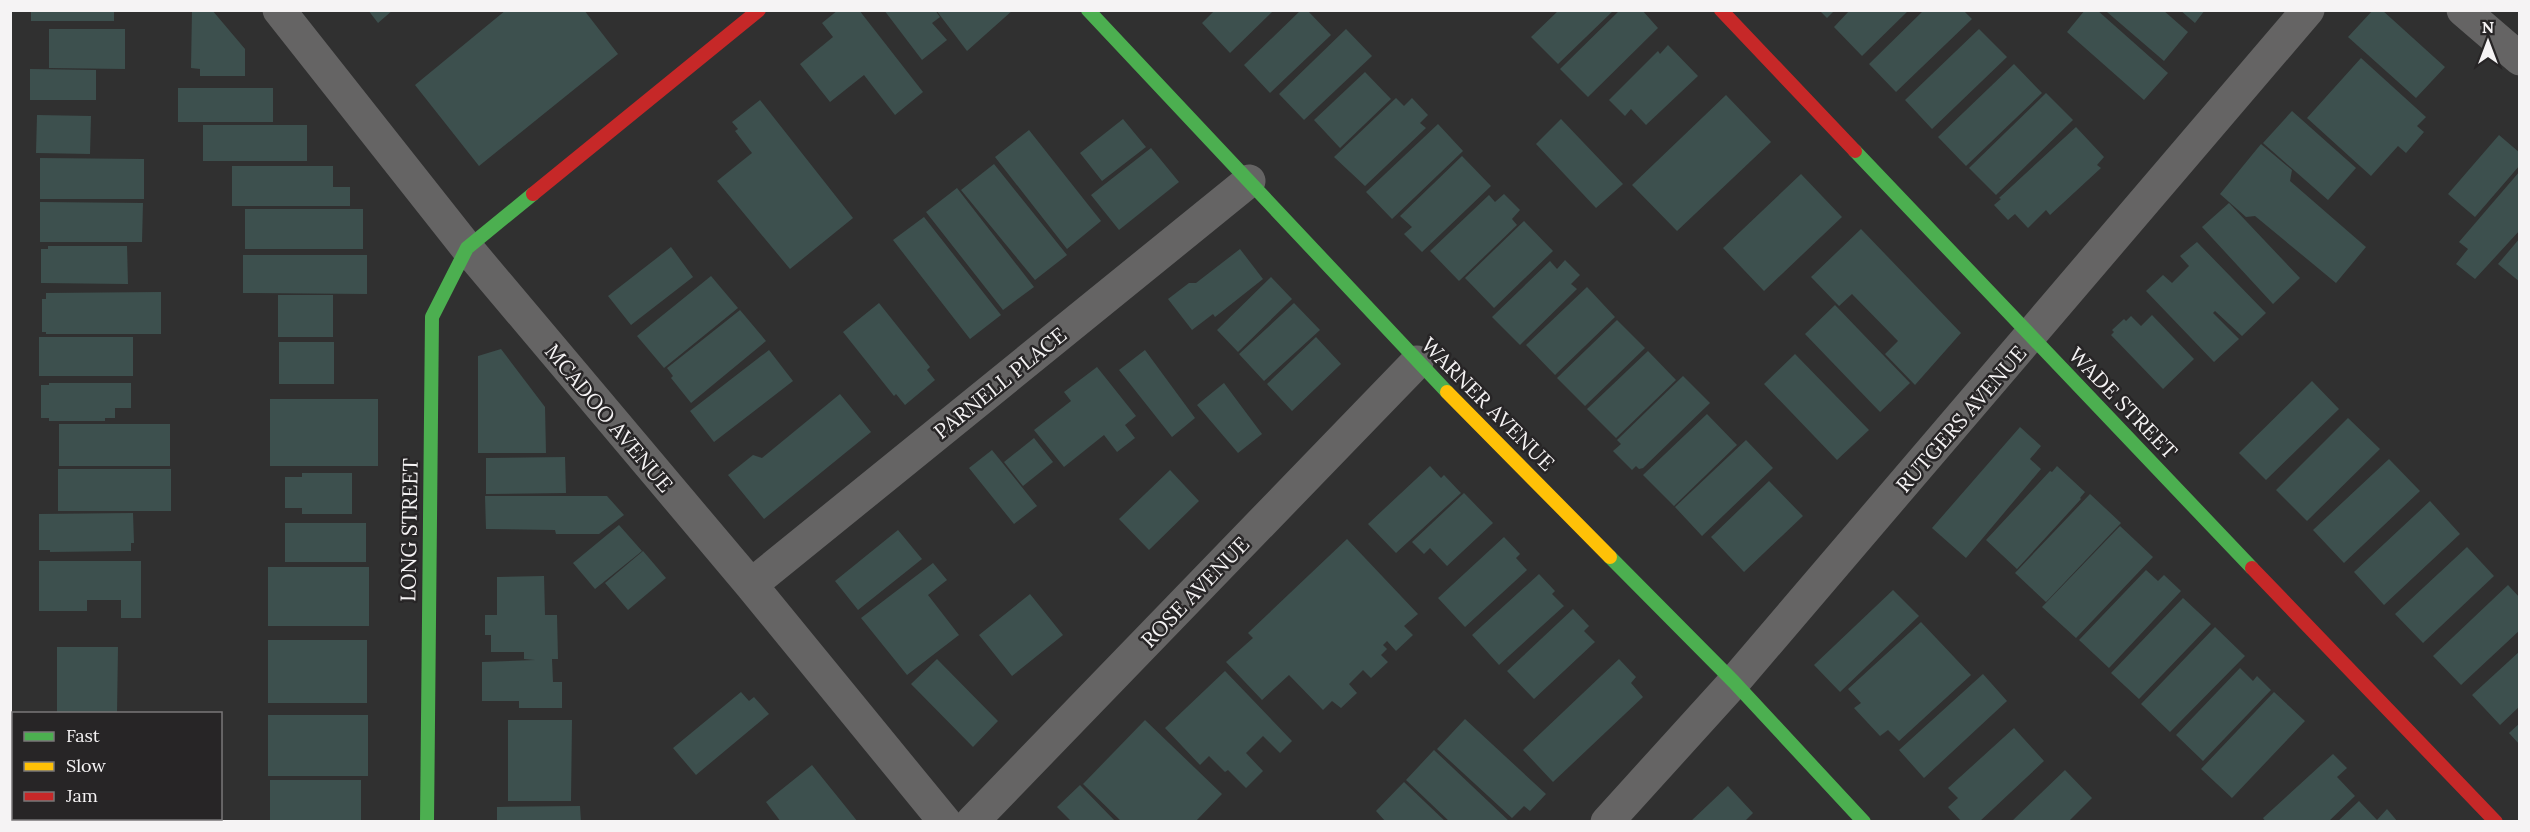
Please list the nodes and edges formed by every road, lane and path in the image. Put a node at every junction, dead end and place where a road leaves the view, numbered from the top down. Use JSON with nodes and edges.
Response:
{"nodes":[{"id":1,"x":279,"y":10,"type":"edge"},
{"id":2,"x":759,"y":10,"type":"edge"},
{"id":3,"x":1088,"y":10,"type":"edge"},
{"id":4,"x":1721,"y":10,"type":"edge"},
{"id":5,"x":2308,"y":10,"type":"edge"},
{"id":6,"x":2463,"y":10,"type":"edge"},
{"id":7,"x":2520,"y":59,"type":"edge"},
{"id":8,"x":1249,"y":181,"type":"junction"},
{"id":9,"x":467,"y":248,"type":"junction"},
{"id":10,"x":2031,"y":337,"type":"junction"},
{"id":11,"x":1417,"y":362,"type":"junction"},
{"id":12,"x":751,"y":585,"type":"junction"},
{"id":13,"x":1734,"y":682,"type":"junction"},
{"id":14,"x":427,"y":822,"type":"edge"},
{"id":15,"x":945,"y":822,"type":"edge"},
{"id":16,"x":972,"y":822,"type":"edge"},
{"id":17,"x":1607,"y":822,"type":"edge"},
{"id":18,"x":1864,"y":822,"type":"edge"},
{"id":19,"x":2496,"y":822,"type":"edge"}],
"edges":[{"from":1,"to":9,"type":"street","name":"MCADOO AVENUE"},
{"from":2,"to":9,"type":"street"},
{"from":3,"to":8,"type":"street","name":"WARNER AVENUE"},
{"from":4,"to":10,"type":"street","name":"WADE STREET"},
{"from":5,"to":10,"type":"street","name":"RUTGERS AVENUE"},
{"from":6,"to":7,"type":"street"},
{"from":8,"to":11,"type":"street","name":"WARNER AVENUE"},
{"from":8,"to":12,"type":"street","name":"PARNELL PLACE"},
{"from":9,"to":12,"type":"street","name":"MCADOO AVENUE"},
{"from":9,"to":14,"type":"street","name":"LONG STREET"},
{"from":10,"to":13,"type":"street","name":"RUTGERS AVENUE"},
{"from":10,"to":19,"type":"street","name":"WADE STREET"},
{"from":11,"to":13,"type":"street","name":"WARNER AVENUE"},
{"from":11,"to":16,"type":"street","name":"ROSE AVENUE"},
{"from":12,"to":15,"type":"street","name":"MCADOO AVENUE"},
{"from":13,"to":17,"type":"street","name":"RUTGERS AVENUE"},
{"from":13,"to":18,"type":"street","name":"WARNER AVENUE"}]}
